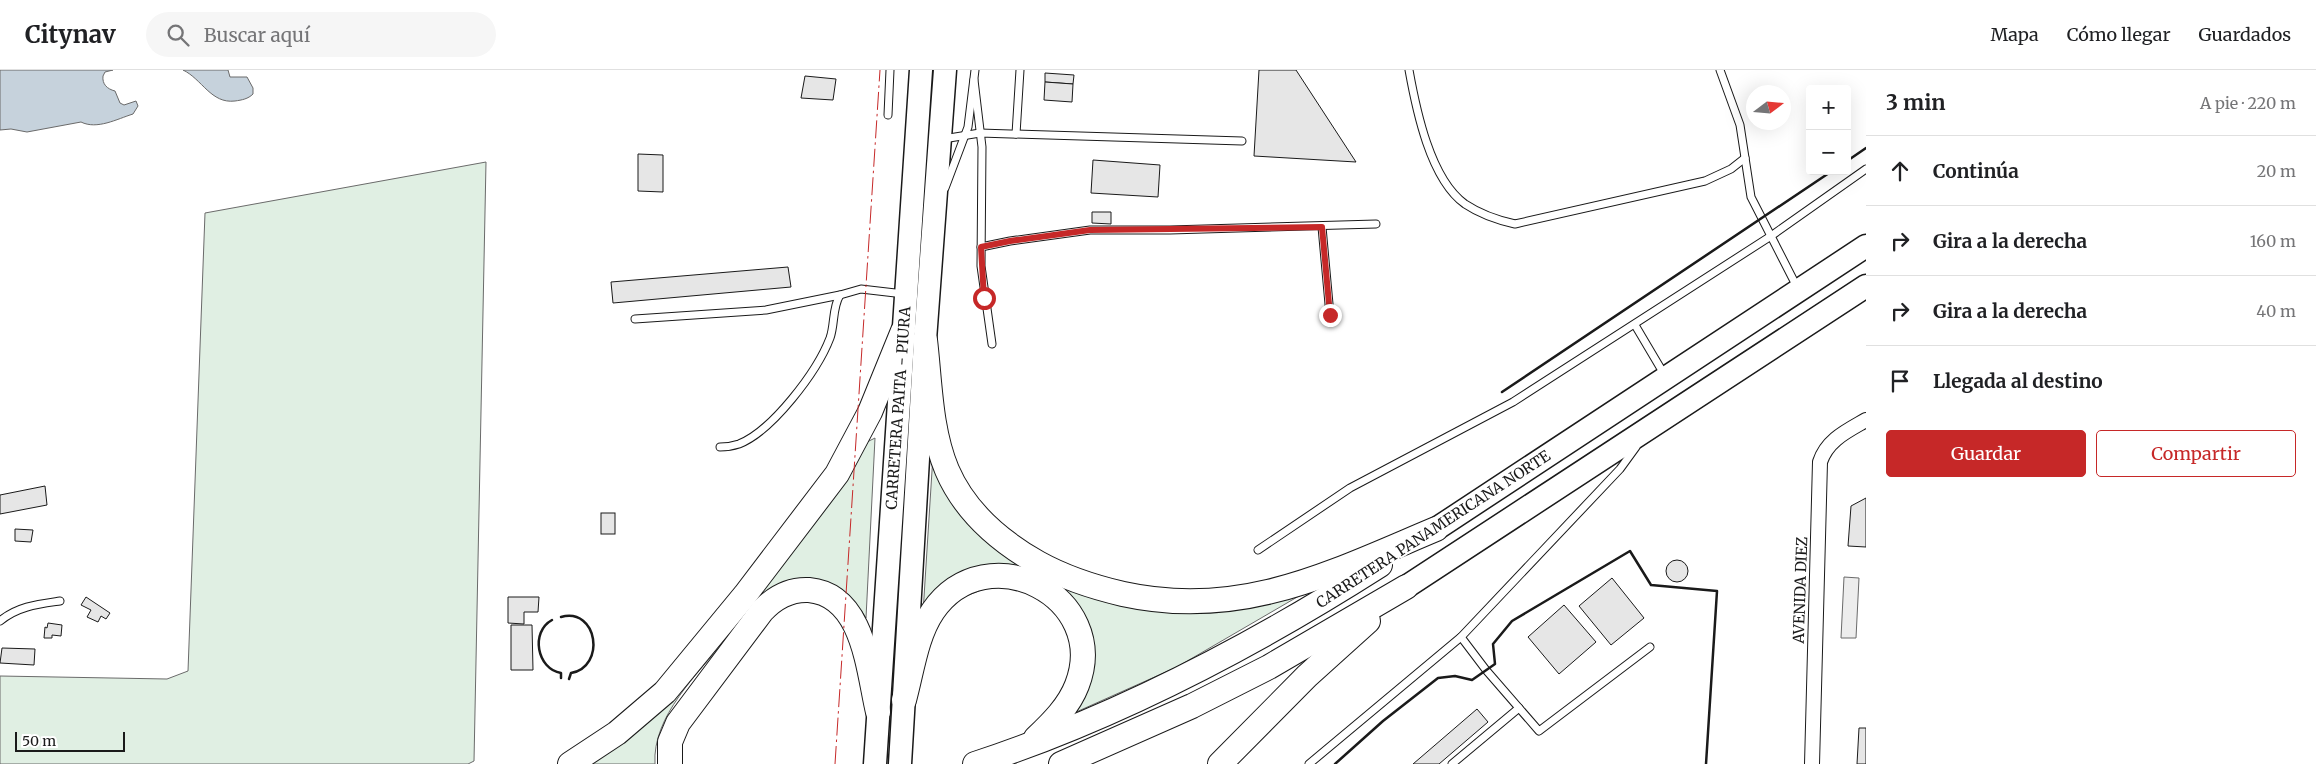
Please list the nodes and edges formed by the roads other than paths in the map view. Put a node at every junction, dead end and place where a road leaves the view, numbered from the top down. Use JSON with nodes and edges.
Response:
{"nodes":[{"id":1,"x":890,"y":70,"type":"edge"},
{"id":2,"x":921,"y":70,"type":"edge"},
{"id":3,"x":945,"y":70,"type":"edge"},
{"id":4,"x":975,"y":70,"type":"edge"},
{"id":5,"x":1020,"y":70,"type":"edge"},
{"id":6,"x":1409,"y":70,"type":"edge"},
{"id":7,"x":1720,"y":70,"type":"edge"},
{"id":8,"x":974,"y":80,"type":"junction"},
{"id":9,"x":888,"y":115,"type":"dead end"},
{"id":10,"x":980,"y":133,"type":"junction"},
{"id":11,"x":966,"y":134,"type":"junction"},
{"id":12,"x":1016,"y":134,"type":"junction"},
{"id":13,"x":940,"y":140,"type":"junction"},
{"id":14,"x":1242,"y":141,"type":"dead end"},
{"id":15,"x":1746,"y":158,"type":"junction"},
{"id":16,"x":1866,"y":169,"type":"edge"},
{"id":17,"x":934,"y":217,"type":"junction"},
{"id":18,"x":1376,"y":224,"type":"dead end"},
{"id":19,"x":1322,"y":227,"type":"junction"},
{"id":20,"x":1771,"y":236,"type":"junction"},
{"id":21,"x":1866,"y":246,"type":"edge"},
{"id":22,"x":981,"y":247,"type":"junction"},
{"id":23,"x":1866,"y":286,"type":"edge"},
{"id":24,"x":1799,"y":290,"type":"junction"},
{"id":25,"x":840,"y":294,"type":"junction"},
{"id":26,"x":905,"y":294,"type":"junction"},
{"id":27,"x":1330,"y":315,"type":"dead end"},
{"id":28,"x":635,"y":319,"type":"dead end"},
{"id":29,"x":1635,"y":325,"type":"junction"},
{"id":30,"x":903,"y":331,"type":"junction"},
{"id":31,"x":925,"y":340,"type":"junction"},
{"id":32,"x":992,"y":344,"type":"dead end"},
{"id":33,"x":1666,"y":377,"type":"junction"},
{"id":34,"x":1866,"y":420,"type":"edge"},
{"id":35,"x":1650,"y":427,"type":"junction"},
{"id":36,"x":720,"y":447,"type":"dead end"},
{"id":37,"x":1436,"y":529,"type":"junction"},
{"id":38,"x":1258,"y":550,"type":"dead end"},
{"id":39,"x":1406,"y":587,"type":"junction"},
{"id":40,"x":60,"y":601,"type":"dead end"},
{"id":41,"x":0,"y":621,"type":"edge"},
{"id":42,"x":1461,"y":637,"type":"junction"},
{"id":43,"x":1650,"y":647,"type":"dead end"},
{"id":44,"x":904,"y":700,"type":"junction"},
{"id":45,"x":1519,"y":708,"type":"junction"},
{"id":46,"x":878,"y":712,"type":"junction"},
{"id":47,"x":1026,"y":747,"type":"junction"},
{"id":48,"x":876,"y":755,"type":"edge"},
{"id":49,"x":570,"y":764,"type":"edge"},
{"id":50,"x":670,"y":764,"type":"edge"},
{"id":51,"x":900,"y":764,"type":"edge"},
{"id":52,"x":975,"y":764,"type":"edge"},
{"id":53,"x":1061,"y":764,"type":"edge"},
{"id":54,"x":1220,"y":764,"type":"edge"},
{"id":55,"x":1309,"y":764,"type":"edge"},
{"id":56,"x":1452,"y":764,"type":"edge"},
{"id":57,"x":1812,"y":764,"type":"edge"}],
"edges":[{"from":1,"to":9,"type":"lane"},
{"from":2,"to":26,"type":"highway","name":"CARRETERA PAITA - PIURA"},
{"from":3,"to":13,"type":"highway","name":"CARRETERA PAITA - PIURA"},
{"from":4,"to":8,"type":"lane"},
{"from":5,"to":12,"type":"lane"},
{"from":6,"to":15,"type":"lane"},
{"from":7,"to":15,"type":"lane"},
{"from":8,"to":10,"type":"lane"},
{"from":8,"to":11,"type":"lane"},
{"from":10,"to":11,"type":"lane"},
{"from":10,"to":12,"type":"lane"},
{"from":10,"to":22,"type":"lane"},
{"from":11,"to":13,"type":"lane"},
{"from":11,"to":17,"type":"lane"},
{"from":12,"to":14,"type":"lane"},
{"from":13,"to":17,"type":"highway","name":"CARRETERA PAITA - PIURA"},
{"from":15,"to":20,"type":"lane"},
{"from":16,"to":20,"type":"lane"},
{"from":17,"to":31,"type":"highway","name":"CARRETERA PAITA - PIURA"},
{"from":18,"to":19,"type":"lane"},
{"from":19,"to":22,"type":"lane"},
{"from":19,"to":27,"type":"lane"},
{"from":20,"to":24,"type":"lane"},
{"from":20,"to":29,"type":"lane"},
{"from":21,"to":24,"type":"highway","name":"CARRETERA PANAMERICANA NORTE"},
{"from":22,"to":32,"type":"lane"},
{"from":23,"to":35,"type":"highway","name":"CARRETERA PANAMERICANA NORTE"},
{"from":24,"to":33,"type":"highway","name":"CARRETERA PANAMERICANA NORTE"},
{"from":25,"to":26,"type":"lane"},
{"from":25,"to":28,"type":"lane"},
{"from":25,"to":36,"type":"lane"},
{"from":26,"to":30,"type":"highway","name":"CARRETERA PAITA - PIURA"},
{"from":29,"to":33,"type":"lane"},
{"from":29,"to":38,"type":"lane"},
{"from":30,"to":46,"type":"highway","name":"CARRETERA PAITA - PIURA"},
{"from":30,"to":49,"type":"highway"},
{"from":31,"to":37,"type":"highway"},
{"from":31,"to":44,"type":"highway","name":"CARRETERA PAITA - PIURA"},
{"from":33,"to":37,"type":"highway","name":"CARRETERA PANAMERICANA NORTE"},
{"from":34,"to":57,"type":"street","name":"AVENIDA DIEZ"},
{"from":35,"to":39,"type":"highway","name":"CARRETERA PANAMERICANA NORTE"},
{"from":35,"to":42,"type":"lane"},
{"from":37,"to":47,"type":"highway","name":"CARRETERA PANAMERICANA NORTE"},
{"from":39,"to":53,"type":"highway","name":"CARRETERA PANAMERICANA NORTE"},
{"from":39,"to":54,"type":"highway"},
{"from":40,"to":41,"type":"lane"},
{"from":42,"to":45,"type":"lane"},
{"from":42,"to":55,"type":"lane"},
{"from":43,"to":45,"type":"lane"},
{"from":44,"to":47,"type":"highway"},
{"from":44,"to":51,"type":"highway","name":"CARRETERA PAITA - PIURA"},
{"from":45,"to":56,"type":"lane"},
{"from":46,"to":48,"type":"highway","name":"CARRETERA PAITA - PIURA"},
{"from":46,"to":50,"type":"highway"},
{"from":47,"to":52,"type":"highway","name":"CARRETERA PANAMERICANA NORTE"}]}
